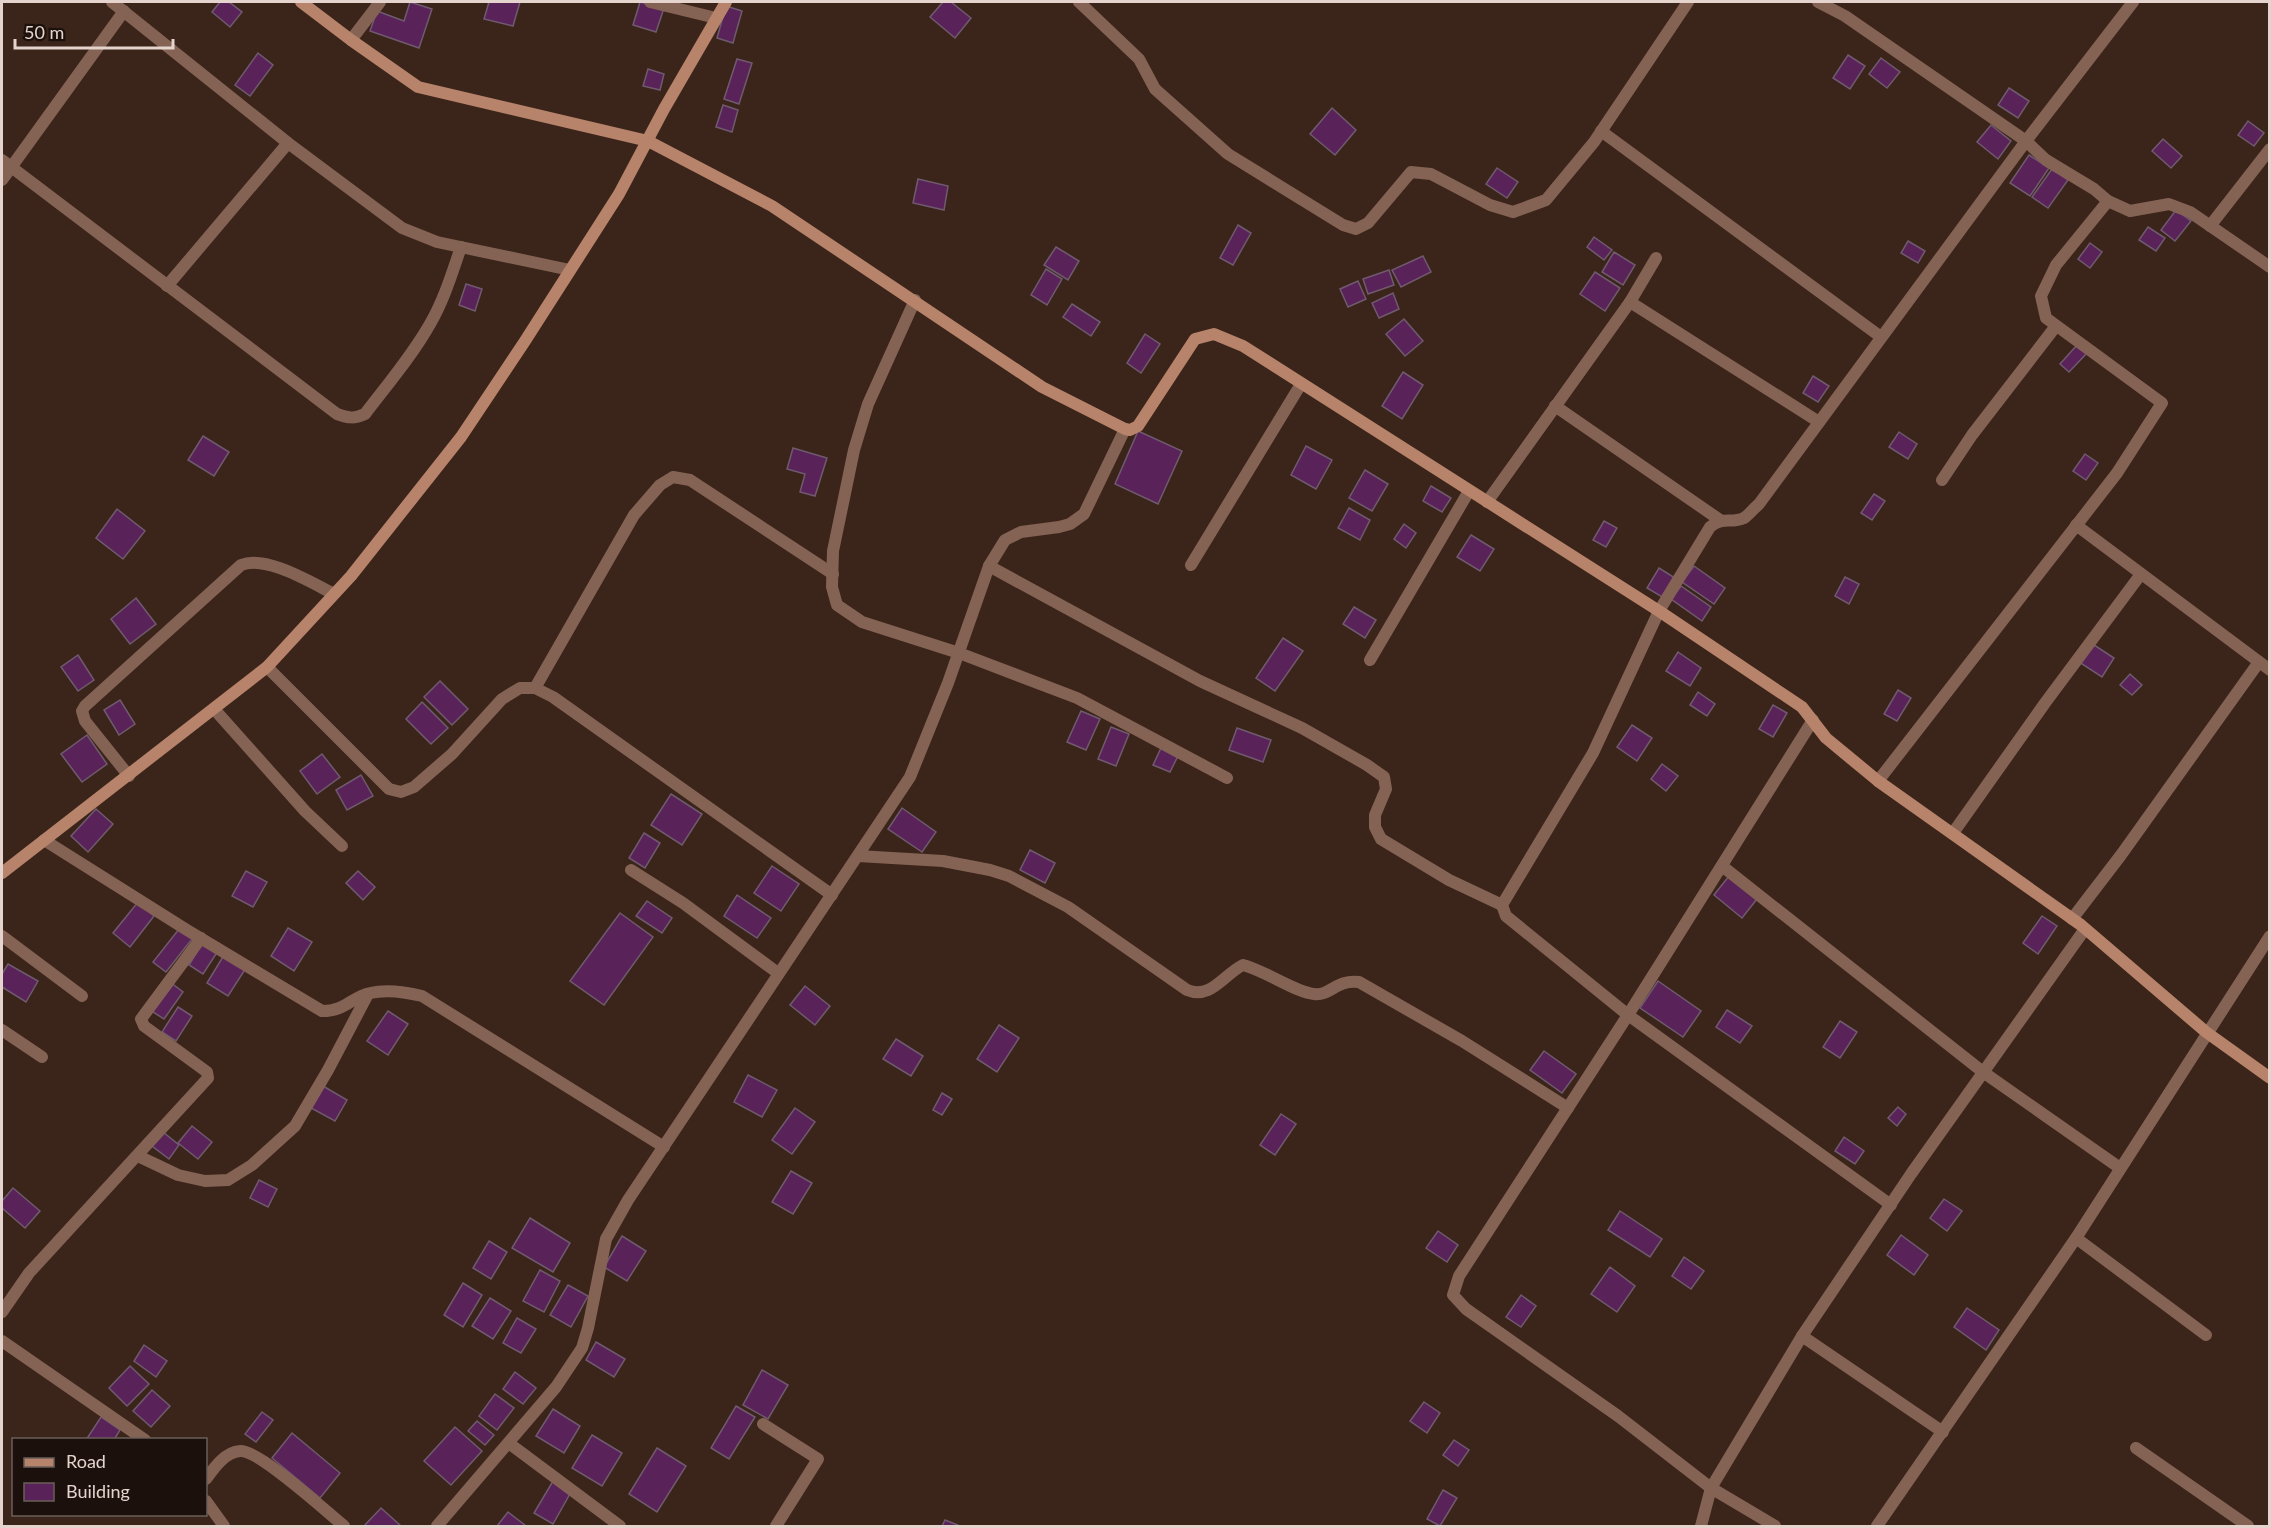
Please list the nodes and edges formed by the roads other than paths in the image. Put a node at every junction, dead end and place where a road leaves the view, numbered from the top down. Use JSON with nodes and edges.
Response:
{"nodes":[{"id":1,"x":112,"y":2,"type":"edge"},
{"id":2,"x":301,"y":2,"type":"edge"},
{"id":3,"x":380,"y":2,"type":"edge"},
{"id":4,"x":650,"y":2,"type":"edge"},
{"id":5,"x":726,"y":2,"type":"edge"},
{"id":6,"x":1079,"y":2,"type":"edge"},
{"id":7,"x":1688,"y":2,"type":"edge"},
{"id":8,"x":1818,"y":2,"type":"edge"},
{"id":9,"x":2133,"y":2,"type":"edge"},
{"id":10,"x":1839,"y":6,"type":"edge"},
{"id":11,"x":124,"y":11,"type":"junction"},
{"id":12,"x":716,"y":18,"type":"junction"},
{"id":13,"x":351,"y":40,"type":"junction"},
{"id":14,"x":1601,"y":131,"type":"junction"},
{"id":15,"x":648,"y":141,"type":"junction"},
{"id":16,"x":2026,"y":141,"type":"junction"},
{"id":17,"x":288,"y":143,"type":"junction"},
{"id":18,"x":2270,"y":149,"type":"edge"},
{"id":19,"x":6,"y":164,"type":"edge"},
{"id":20,"x":2,"y":180,"type":"edge"},
{"id":21,"x":2108,"y":201,"type":"junction"},
{"id":22,"x":2210,"y":226,"type":"junction"},
{"id":23,"x":461,"y":247,"type":"junction"},
{"id":24,"x":1656,"y":258,"type":"dead end"},
{"id":25,"x":2270,"y":267,"type":"edge"},
{"id":26,"x":570,"y":270,"type":"junction"},
{"id":27,"x":167,"y":286,"type":"junction"},
{"id":28,"x":915,"y":300,"type":"junction"},
{"id":29,"x":1630,"y":302,"type":"junction"},
{"id":30,"x":2056,"y":326,"type":"junction"},
{"id":31,"x":1881,"y":338,"type":"junction"},
{"id":32,"x":1301,"y":384,"type":"junction"},
{"id":33,"x":1555,"y":406,"type":"junction"},
{"id":34,"x":1820,"y":422,"type":"junction"},
{"id":35,"x":1125,"y":429,"type":"junction"},
{"id":36,"x":1942,"y":480,"type":"dead end"},
{"id":37,"x":1469,"y":491,"type":"junction"},
{"id":38,"x":1486,"y":501,"type":"junction"},
{"id":39,"x":1720,"y":519,"type":"junction"},
{"id":40,"x":2076,"y":525,"type":"junction"},
{"id":41,"x":989,"y":566,"type":"junction"},
{"id":42,"x":1191,"y":566,"type":"dead end"},
{"id":43,"x":833,"y":574,"type":"junction"},
{"id":44,"x":2141,"y":574,"type":"junction"},
{"id":45,"x":333,"y":594,"type":"junction"},
{"id":46,"x":1659,"y":611,"type":"junction"},
{"id":47,"x":959,"y":653,"type":"junction"},
{"id":48,"x":1370,"y":660,"type":"dead end"},
{"id":49,"x":2259,"y":662,"type":"junction"},
{"id":50,"x":267,"y":667,"type":"junction"},
{"id":51,"x":2270,"y":670,"type":"edge"},
{"id":52,"x":535,"y":687,"type":"junction"},
{"id":53,"x":215,"y":710,"type":"junction"},
{"id":54,"x":1813,"y":720,"type":"junction"},
{"id":55,"x":129,"y":776,"type":"junction"},
{"id":56,"x":1227,"y":778,"type":"dead end"},
{"id":57,"x":1878,"y":781,"type":"junction"},
{"id":58,"x":1953,"y":833,"type":"junction"},
{"id":59,"x":44,"y":840,"type":"junction"},
{"id":60,"x":342,"y":846,"type":"dead end"},
{"id":61,"x":858,"y":856,"type":"junction"},
{"id":62,"x":1722,"y":866,"type":"junction"},
{"id":63,"x":631,"y":870,"type":"dead end"},
{"id":64,"x":2,"y":873,"type":"edge"},
{"id":65,"x":832,"y":895,"type":"junction"},
{"id":66,"x":1502,"y":905,"type":"junction"},
{"id":67,"x":2073,"y":919,"type":"junction"},
{"id":68,"x":2085,"y":929,"type":"junction"},
{"id":69,"x":2,"y":936,"type":"edge"},
{"id":70,"x":2270,"y":936,"type":"edge"},
{"id":71,"x":201,"y":938,"type":"junction"},
{"id":72,"x":778,"y":973,"type":"junction"},
{"id":73,"x":368,"y":993,"type":"junction"},
{"id":74,"x":82,"y":996,"type":"dead end"},
{"id":75,"x":1628,"y":1015,"type":"junction"},
{"id":76,"x":2,"y":1030,"type":"edge"},
{"id":77,"x":2206,"y":1032,"type":"junction"},
{"id":78,"x":42,"y":1057,"type":"dead end"},
{"id":79,"x":1983,"y":1072,"type":"junction"},
{"id":80,"x":2270,"y":1078,"type":"edge"},
{"id":81,"x":1568,"y":1108,"type":"junction"},
{"id":82,"x":664,"y":1147,"type":"junction"},
{"id":83,"x":138,"y":1156,"type":"junction"},
{"id":84,"x":2120,"y":1168,"type":"junction"},
{"id":85,"x":1891,"y":1205,"type":"junction"},
{"id":86,"x":2076,"y":1238,"type":"junction"},
{"id":87,"x":2,"y":1312,"type":"edge"},
{"id":88,"x":2206,"y":1335,"type":"dead end"},
{"id":89,"x":1802,"y":1336,"type":"junction"},
{"id":90,"x":2,"y":1341,"type":"edge"},
{"id":91,"x":763,"y":1425,"type":"dead end"},
{"id":92,"x":1942,"y":1432,"type":"junction"},
{"id":93,"x":142,"y":1438,"type":"edge"},
{"id":94,"x":510,"y":1444,"type":"junction"},
{"id":95,"x":2136,"y":1448,"type":"dead end"},
{"id":96,"x":207,"y":1478,"type":"edge"},
{"id":97,"x":1711,"y":1488,"type":"junction"},
{"id":98,"x":207,"y":1502,"type":"edge"},
{"id":99,"x":224,"y":1527,"type":"edge"},
{"id":100,"x":344,"y":1527,"type":"edge"},
{"id":101,"x":437,"y":1527,"type":"edge"},
{"id":102,"x":620,"y":1527,"type":"edge"},
{"id":103,"x":776,"y":1527,"type":"edge"},
{"id":104,"x":1701,"y":1527,"type":"edge"},
{"id":105,"x":1775,"y":1527,"type":"edge"},
{"id":106,"x":1877,"y":1527,"type":"edge"},
{"id":107,"x":2248,"y":1527,"type":"edge"}],
"edges":[{"from":1,"to":11,"type":"street"},
{"from":2,"to":13,"type":"street"},
{"from":3,"to":13,"type":"street"},
{"from":4,"to":12,"type":"street"},
{"from":5,"to":12,"type":"street"},
{"from":6,"to":14,"type":"street"},
{"from":7,"to":14,"type":"street"},
{"from":8,"to":10,"type":"street"},
{"from":9,"to":16,"type":"street"},
{"from":10,"to":16,"type":"street"},
{"from":11,"to":17,"type":"street"},
{"from":11,"to":19,"type":"street"},
{"from":12,"to":15,"type":"street"},
{"from":13,"to":15,"type":"street"},
{"from":14,"to":31,"type":"street"},
{"from":15,"to":26,"type":"street"},
{"from":15,"to":28,"type":"street"},
{"from":16,"to":21,"type":"street"},
{"from":16,"to":31,"type":"street"},
{"from":17,"to":23,"type":"street"},
{"from":17,"to":27,"type":"street"},
{"from":18,"to":22,"type":"street"},
{"from":19,"to":20,"type":"street"},
{"from":19,"to":27,"type":"street"},
{"from":21,"to":22,"type":"street"},
{"from":21,"to":30,"type":"street"},
{"from":22,"to":25,"type":"street"},
{"from":23,"to":26,"type":"street"},
{"from":23,"to":27,"type":"street"},
{"from":24,"to":29,"type":"street"},
{"from":26,"to":45,"type":"street"},
{"from":28,"to":35,"type":"street"},
{"from":28,"to":43,"type":"street"},
{"from":29,"to":33,"type":"street"},
{"from":29,"to":34,"type":"street"},
{"from":30,"to":36,"type":"street"},
{"from":30,"to":40,"type":"street"},
{"from":31,"to":34,"type":"street"},
{"from":32,"to":35,"type":"street"},
{"from":32,"to":37,"type":"street"},
{"from":32,"to":42,"type":"street"},
{"from":33,"to":38,"type":"street"},
{"from":33,"to":39,"type":"street"},
{"from":34,"to":39,"type":"street"},
{"from":35,"to":41,"type":"street"},
{"from":37,"to":38,"type":"street"},
{"from":37,"to":48,"type":"street"},
{"from":38,"to":46,"type":"street"},
{"from":39,"to":46,"type":"street"},
{"from":40,"to":44,"type":"street"},
{"from":40,"to":57,"type":"street"},
{"from":41,"to":47,"type":"street"},
{"from":41,"to":66,"type":"street"},
{"from":43,"to":47,"type":"street"},
{"from":43,"to":52,"type":"street"},
{"from":44,"to":49,"type":"street"},
{"from":44,"to":58,"type":"street"},
{"from":45,"to":50,"type":"street"},
{"from":45,"to":55,"type":"street"},
{"from":46,"to":54,"type":"street"},
{"from":46,"to":66,"type":"street"},
{"from":47,"to":56,"type":"street"},
{"from":47,"to":61,"type":"street"},
{"from":49,"to":51,"type":"street"},
{"from":49,"to":67,"type":"street"},
{"from":50,"to":52,"type":"street"},
{"from":50,"to":53,"type":"street"},
{"from":52,"to":65,"type":"street"},
{"from":53,"to":55,"type":"street"},
{"from":53,"to":60,"type":"street"},
{"from":54,"to":57,"type":"street"},
{"from":54,"to":62,"type":"street"},
{"from":55,"to":59,"type":"street"},
{"from":57,"to":58,"type":"street"},
{"from":58,"to":67,"type":"street"},
{"from":59,"to":64,"type":"street"},
{"from":59,"to":71,"type":"street"},
{"from":61,"to":65,"type":"street"},
{"from":61,"to":81,"type":"street"},
{"from":62,"to":75,"type":"street"},
{"from":62,"to":79,"type":"street"},
{"from":63,"to":72,"type":"street"},
{"from":65,"to":72,"type":"street"},
{"from":66,"to":75,"type":"street"},
{"from":67,"to":68,"type":"street"},
{"from":68,"to":77,"type":"street"},
{"from":68,"to":79,"type":"street"},
{"from":69,"to":74,"type":"street"},
{"from":70,"to":77,"type":"street"},
{"from":71,"to":73,"type":"street"},
{"from":71,"to":83,"type":"street"},
{"from":72,"to":82,"type":"street"},
{"from":73,"to":82,"type":"street"},
{"from":73,"to":83,"type":"street"},
{"from":75,"to":81,"type":"street"},
{"from":75,"to":85,"type":"street"},
{"from":76,"to":78,"type":"street"},
{"from":77,"to":80,"type":"street"},
{"from":77,"to":84,"type":"street"},
{"from":79,"to":84,"type":"street"},
{"from":79,"to":85,"type":"street"},
{"from":81,"to":97,"type":"street"},
{"from":82,"to":94,"type":"street"},
{"from":83,"to":87,"type":"street"},
{"from":84,"to":86,"type":"street"},
{"from":85,"to":89,"type":"street"},
{"from":86,"to":88,"type":"street"},
{"from":86,"to":92,"type":"street"},
{"from":89,"to":92,"type":"street"},
{"from":89,"to":97,"type":"street"},
{"from":90,"to":93,"type":"street"},
{"from":91,"to":103,"type":"street"},
{"from":92,"to":106,"type":"street"},
{"from":94,"to":101,"type":"street"},
{"from":94,"to":102,"type":"street"},
{"from":95,"to":107,"type":"street"},
{"from":96,"to":100,"type":"street"},
{"from":97,"to":104,"type":"street"},
{"from":97,"to":105,"type":"street"},
{"from":98,"to":99,"type":"street"}]}
